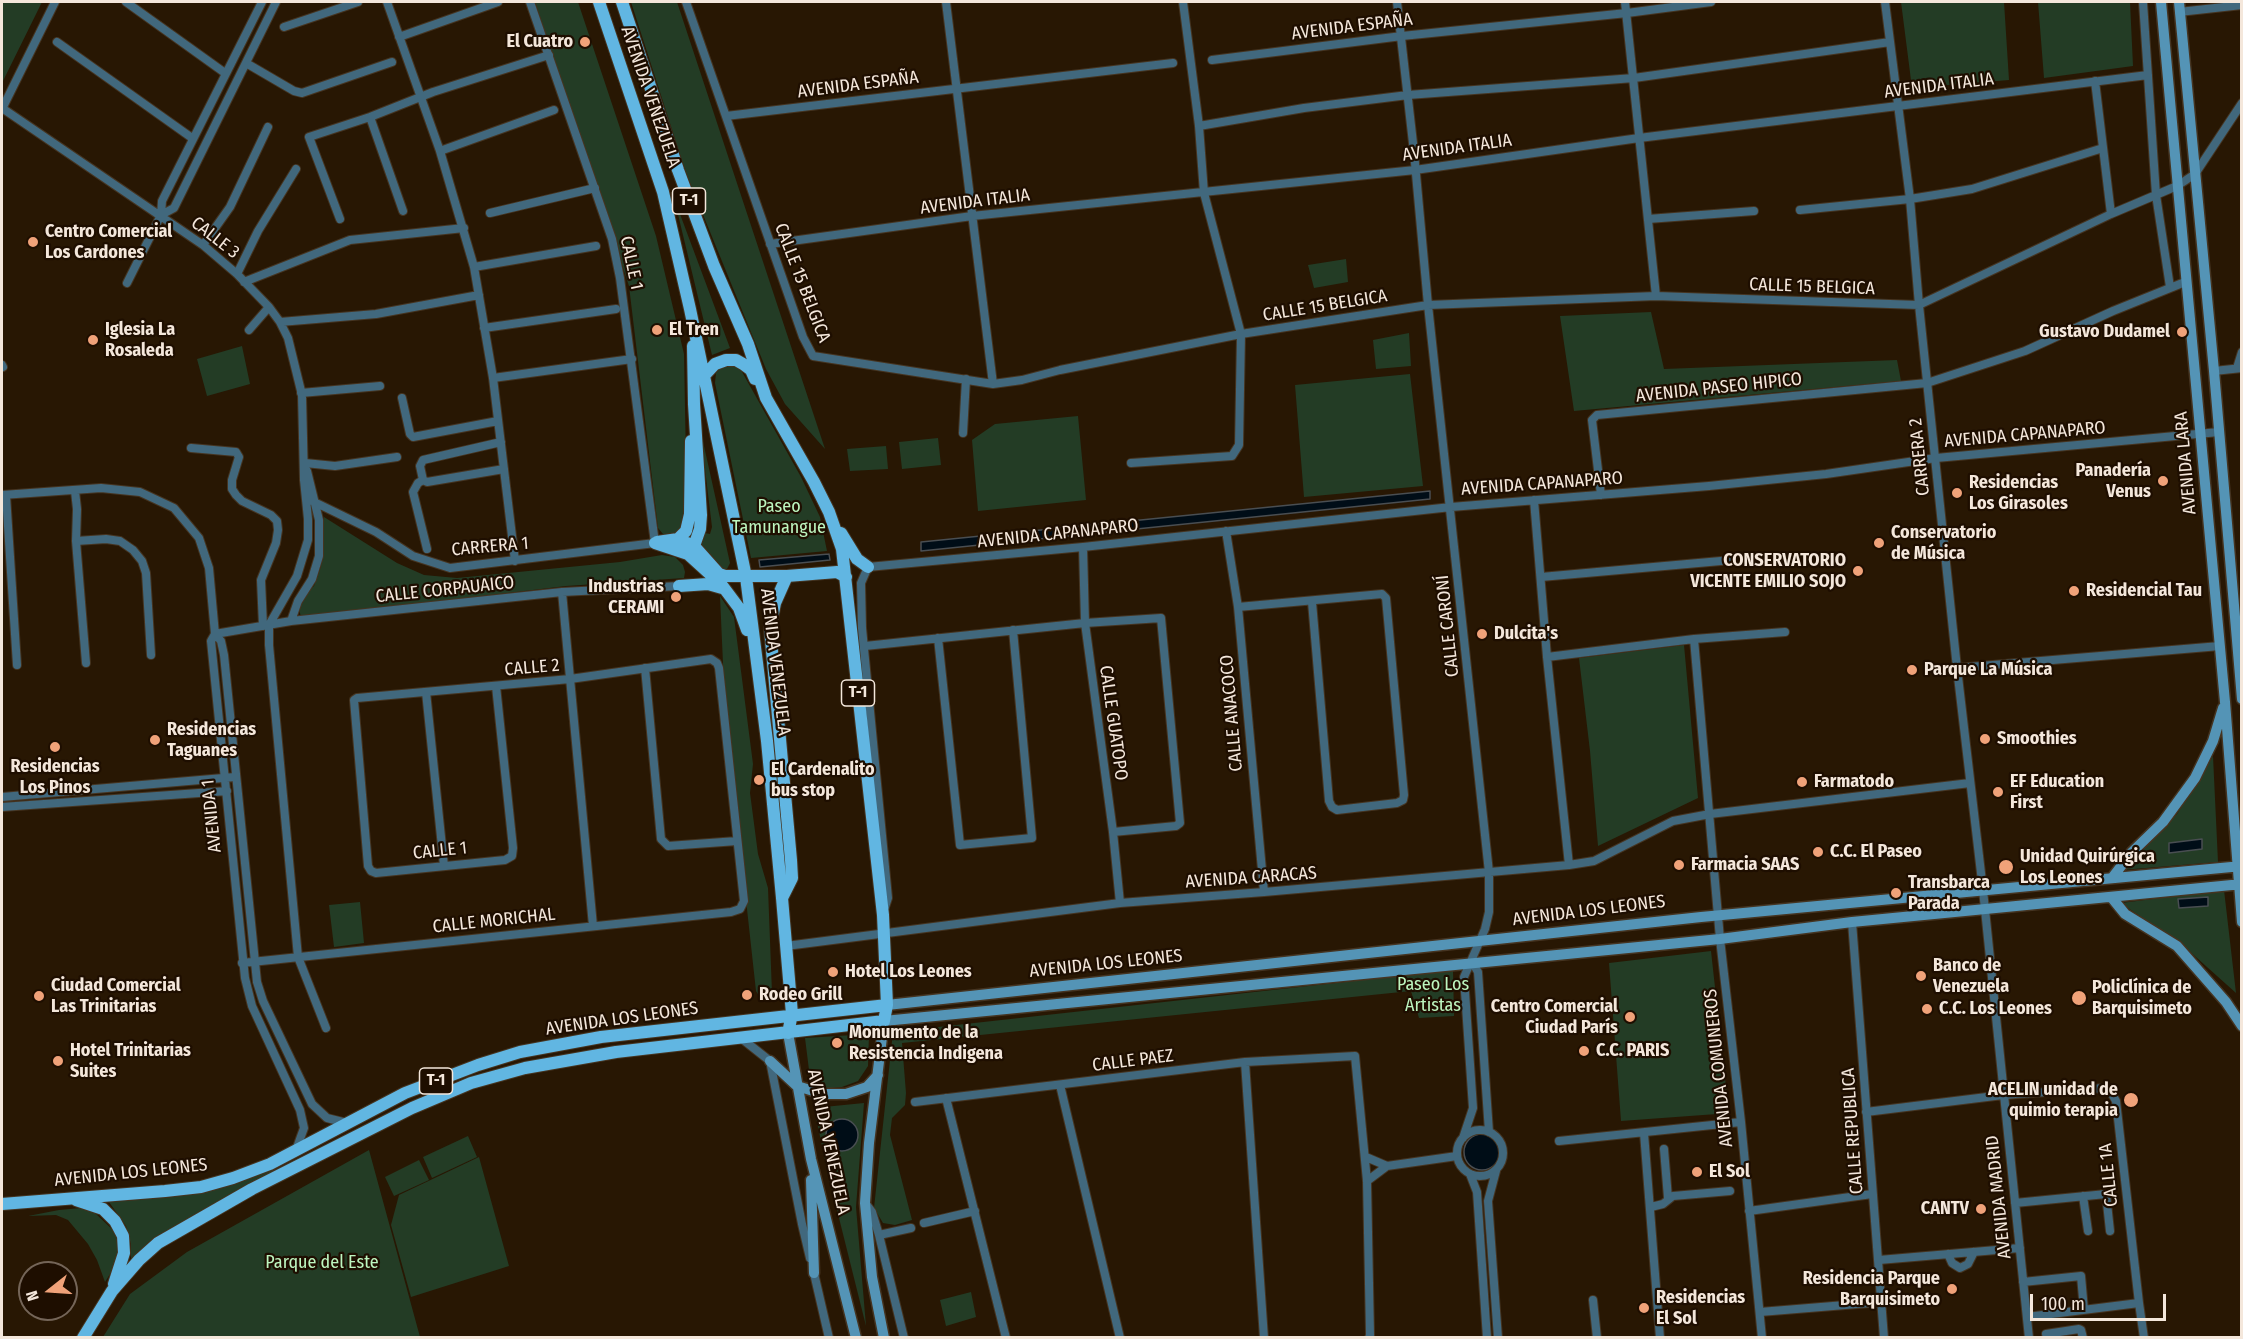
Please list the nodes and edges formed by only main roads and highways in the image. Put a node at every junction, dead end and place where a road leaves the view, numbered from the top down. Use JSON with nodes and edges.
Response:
{"nodes":[{"id":1,"x":599,"y":2,"type":"edge"},
{"id":2,"x":622,"y":2,"type":"edge"},
{"id":3,"x":690,"y":309,"type":"junction"},
{"id":4,"x":705,"y":375,"type":"junction"},
{"id":5,"x":694,"y":387,"type":"junction"},
{"id":6,"x":766,"y":398,"type":"junction"},
{"id":7,"x":694,"y":404,"type":"junction"},
{"id":8,"x":829,"y":512,"type":"junction"},
{"id":9,"x":678,"y":539,"type":"junction"},
{"id":10,"x":694,"y":546,"type":"junction"},
{"id":11,"x":868,"y":567,"type":"road end"},
{"id":12,"x":787,"y":576,"type":"junction"},
{"id":13,"x":746,"y":577,"type":"junction"},
{"id":14,"x":846,"y":577,"type":"junction"},
{"id":15,"x":679,"y":586,"type":"road end"},
{"id":16,"x":729,"y":593,"type":"junction"},
{"id":17,"x":767,"y":741,"type":"junction"},
{"id":18,"x":782,"y":898,"type":"junction"},
{"id":19,"x":887,"y":1005,"type":"junction"},
{"id":20,"x":792,"y":1014,"type":"junction"},
{"id":21,"x":884,"y":1022,"type":"joint"},
{"id":22,"x":788,"y":1033,"type":"junction"},
{"id":23,"x":67,"y":1198,"type":"junction"},
{"id":24,"x":2,"y":1204,"type":"edge"},
{"id":25,"x":112,"y":1291,"type":"junction"},
{"id":26,"x":83,"y":1338,"type":"edge"}],
"edges":[{"from":1,"to":3,"type":"main road","name":"AVENIDA VENEZUELA","number":"T-1"},
{"from":2,"to":6,"type":"main road","name":"AVENIDA VENEZUELA","number":"T-1"},
{"from":3,"to":4,"type":"main road","name":"AVENIDA VENEZUELA","number":"T-1"},
{"from":3,"to":5,"type":"main road"},
{"from":4,"to":5,"type":"main road"},
{"from":4,"to":6,"type":"main road"},
{"from":4,"to":13,"type":"main road","name":"AVENIDA VENEZUELA","number":"T-1"},
{"from":5,"to":7,"type":"main road"},
{"from":6,"to":8,"type":"main road","name":"AVENIDA VENEZUELA","number":"T-1"},
{"from":7,"to":9,"type":"main road"},
{"from":7,"to":10,"type":"main road"},
{"from":8,"to":11,"type":"main road"},
{"from":8,"to":14,"type":"main road","name":"AVENIDA VENEZUELA","number":"T-1"},
{"from":9,"to":10,"type":"main road"},
{"from":9,"to":16,"type":"main road"},
{"from":10,"to":13,"type":"main road"},
{"from":12,"to":13,"type":"main road"},
{"from":12,"to":14,"type":"main road"},
{"from":12,"to":18,"type":"main road"},
{"from":13,"to":17,"type":"main road","name":"AVENIDA VENEZUELA","number":"T-1"},
{"from":14,"to":19,"type":"main road","name":"AVENIDA VENEZUELA","number":"T-1"},
{"from":15,"to":16,"type":"main road"},
{"from":16,"to":17,"type":"main road"},
{"from":17,"to":18,"type":"main road","name":"AVENIDA VENEZUELA","number":"T-1"},
{"from":18,"to":20,"type":"main road","name":"AVENIDA VENEZUELA","number":"T-1"},
{"from":19,"to":20,"type":"main road","name":"AVENIDA LOS LEONES","number":"T-1"},
{"from":19,"to":21,"type":"main road","name":"AVENIDA VENEZUELA","number":"T-1"},
{"from":20,"to":22,"type":"main road","name":"AVENIDA VENEZUELA","number":"T-1"},
{"from":20,"to":23,"type":"main road","name":"AVENIDA LOS LEONES","number":"T-1"},
{"from":21,"to":22,"type":"main road","name":"AVENIDA LOS LEONES","number":"T-1"},
{"from":22,"to":25,"type":"main road","name":"AVENIDA LOS LEONES","number":"T-1"},
{"from":23,"to":24,"type":"main road","name":"AVENIDA LOS LEONES","number":"T-1"},
{"from":23,"to":25,"type":"main road","number":"T-1"},
{"from":25,"to":26,"type":"main road","name":"AVENIDA LOS LEONES","number":"T-1"}]}
